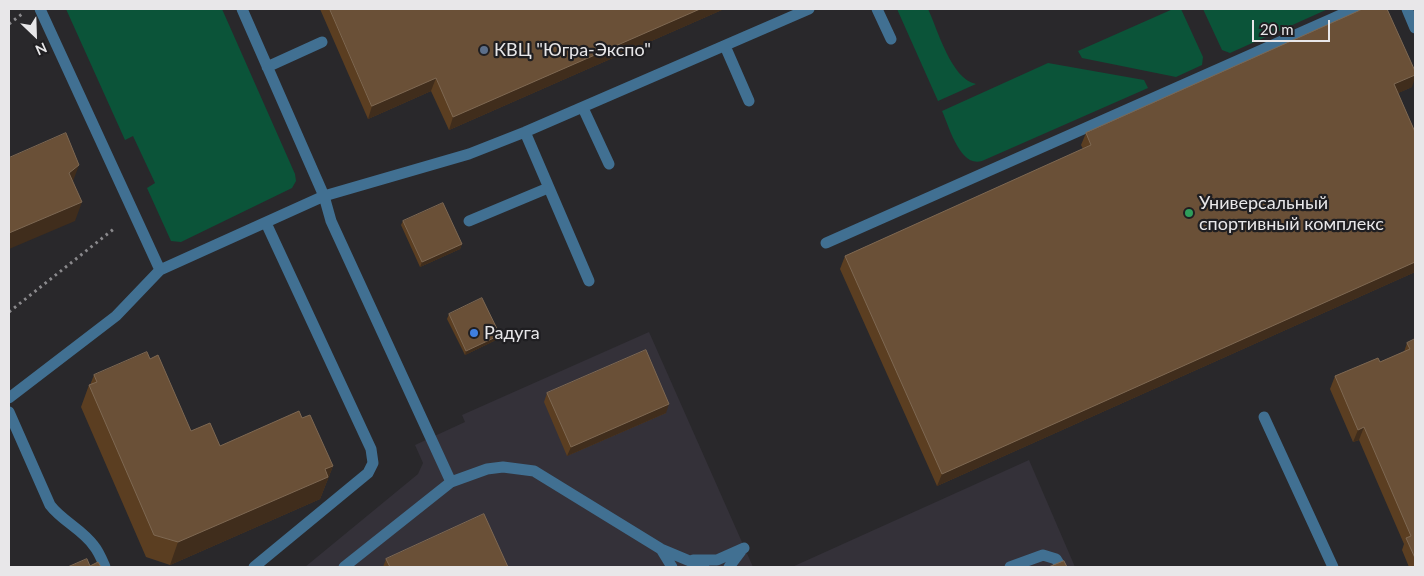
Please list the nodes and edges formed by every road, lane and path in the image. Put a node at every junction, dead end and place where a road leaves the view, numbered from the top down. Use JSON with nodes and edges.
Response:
{"nodes":[{"id":1,"x":29,"y":9,"type":"edge"},
{"id":2,"x":40,"y":9,"type":"edge"},
{"id":3,"x":242,"y":9,"type":"edge"},
{"id":4,"x":809,"y":9,"type":"edge"},
{"id":5,"x":877,"y":9,"type":"edge"},
{"id":6,"x":1354,"y":9,"type":"edge"},
{"id":7,"x":1407,"y":9,"type":"edge"},
{"id":8,"x":9,"y":24,"type":"edge"},
{"id":9,"x":1415,"y":28,"type":"edge"},
{"id":10,"x":891,"y":39,"type":"dead end"},
{"id":11,"x":322,"y":42,"type":"dead end"},
{"id":12,"x":725,"y":46,"type":"junction"},
{"id":13,"x":268,"y":67,"type":"junction"},
{"id":14,"x":749,"y":101,"type":"dead end"},
{"id":15,"x":583,"y":108,"type":"junction"},
{"id":16,"x":525,"y":132,"type":"junction"},
{"id":17,"x":609,"y":164,"type":"dead end"},
{"id":18,"x":548,"y":188,"type":"junction"},
{"id":19,"x":324,"y":196,"type":"junction"},
{"id":20,"x":469,"y":221,"type":"dead end"},
{"id":21,"x":266,"y":223,"type":"junction"},
{"id":22,"x":115,"y":228,"type":"dead end"},
{"id":23,"x":826,"y":243,"type":"dead end"},
{"id":24,"x":160,"y":270,"type":"junction"},
{"id":25,"x":589,"y":281,"type":"dead end"},
{"id":26,"x":9,"y":312,"type":"edge"},
{"id":27,"x":9,"y":398,"type":"edge"},
{"id":28,"x":9,"y":412,"type":"edge"},
{"id":29,"x":1264,"y":417,"type":"dead end"},
{"id":30,"x":451,"y":482,"type":"junction"},
{"id":31,"x":661,"y":549,"type":"junction"},
{"id":32,"x":684,"y":559,"type":"junction"},
{"id":33,"x":350,"y":565,"type":"edge"},
{"id":34,"x":105,"y":567,"type":"edge"},
{"id":35,"x":254,"y":567,"type":"edge"},
{"id":36,"x":672,"y":567,"type":"edge"},
{"id":37,"x":704,"y":567,"type":"edge"},
{"id":38,"x":729,"y":567,"type":"edge"},
{"id":39,"x":1010,"y":567,"type":"edge"},
{"id":40,"x":1062,"y":567,"type":"edge"},
{"id":41,"x":1333,"y":567,"type":"edge"}],
"edges":[{"from":1,"to":8,"type":"path"},
{"from":2,"to":24,"type":"lane"},
{"from":3,"to":13,"type":"lane"},
{"from":4,"to":12,"type":"lane"},
{"from":5,"to":10,"type":"lane"},
{"from":6,"to":23,"type":"lane"},
{"from":7,"to":9,"type":"lane"},
{"from":11,"to":13,"type":"lane"},
{"from":12,"to":14,"type":"lane"},
{"from":12,"to":15,"type":"lane"},
{"from":13,"to":19,"type":"lane"},
{"from":15,"to":16,"type":"lane"},
{"from":15,"to":17,"type":"lane"},
{"from":16,"to":18,"type":"lane"},
{"from":16,"to":19,"type":"lane"},
{"from":18,"to":20,"type":"lane"},
{"from":18,"to":25,"type":"lane"},
{"from":19,"to":21,"type":"lane"},
{"from":19,"to":30,"type":"lane"},
{"from":21,"to":24,"type":"lane"},
{"from":21,"to":35,"type":"lane"},
{"from":22,"to":26,"type":"path"},
{"from":24,"to":27,"type":"lane"},
{"from":28,"to":34,"type":"lane"},
{"from":29,"to":41,"type":"lane"},
{"from":30,"to":31,"type":"lane"},
{"from":30,"to":33,"type":"lane"},
{"from":31,"to":32,"type":"lane"},
{"from":31,"to":36,"type":"lane"},
{"from":32,"to":37,"type":"lane"},
{"from":32,"to":38,"type":"lane"},
{"from":39,"to":40,"type":"lane"}]}
